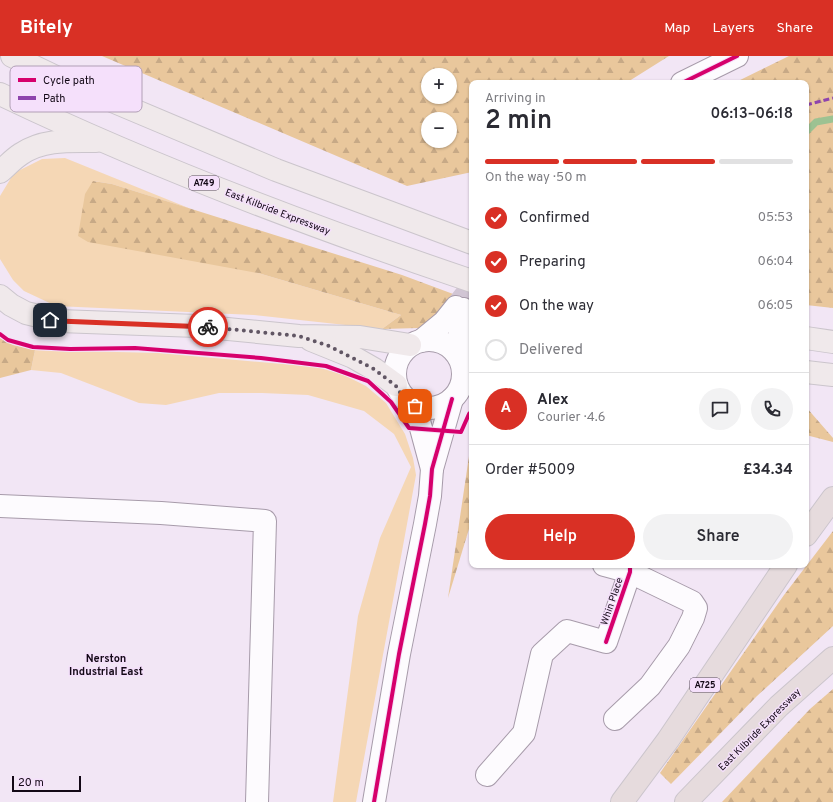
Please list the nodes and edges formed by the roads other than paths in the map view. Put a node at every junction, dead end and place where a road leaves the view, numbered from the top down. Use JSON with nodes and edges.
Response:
{"nodes":[{"id":1,"x":12,"y":56,"type":"edge"},
{"id":2,"x":737,"y":56,"type":"edge"},
{"id":3,"x":33,"y":66,"type":"edge"},
{"id":4,"x":688,"y":80,"type":"edge"},
{"id":5,"x":0,"y":94,"type":"edge"},
{"id":6,"x":10,"y":98,"type":"edge"},
{"id":7,"x":40,"y":112,"type":"edge"},
{"id":8,"x":138,"y":112,"type":"edge"},
{"id":9,"x":103,"y":140,"type":"junction"},
{"id":10,"x":0,"y":172,"type":"edge"},
{"id":11,"x":469,"y":241,"type":"edge"},
{"id":12,"x":469,"y":280,"type":"edge"},
{"id":13,"x":0,"y":296,"type":"edge"},
{"id":14,"x":299,"y":336,"type":"junction"},
{"id":15,"x":809,"y":338,"type":"edge"},
{"id":16,"x":833,"y":342,"type":"edge"},
{"id":17,"x":416,"y":343,"type":"junction"},
{"id":18,"x":464,"y":361,"type":"edge"},
{"id":19,"x":809,"y":372,"type":"edge"},
{"id":20,"x":833,"y":375,"type":"edge"},
{"id":21,"x":396,"y":386,"type":"junction"},
{"id":22,"x":461,"y":393,"type":"edge"},
{"id":23,"x":415,"y":406,"type":"junction"},
{"id":24,"x":432,"y":469,"type":"junction"},
{"id":25,"x":833,"y":498,"type":"edge"},
{"id":26,"x":0,"y":506,"type":"edge"},
{"id":27,"x":809,"y":531,"type":"edge"},
{"id":28,"x":630,"y":568,"type":"edge"},
{"id":29,"x":784,"y":568,"type":"edge"},
{"id":30,"x":833,"y":658,"type":"edge"},
{"id":31,"x":615,"y":719,"type":"dead end"},
{"id":32,"x":487,"y":775,"type":"dead end"},
{"id":33,"x":257,"y":802,"type":"edge"},
{"id":34,"x":374,"y":802,"type":"edge"},
{"id":35,"x":622,"y":802,"type":"edge"},
{"id":36,"x":686,"y":802,"type":"edge"}],
"edges":[{"from":1,"to":3,"type":"main road"},
{"from":2,"to":4,"type":"street"},
{"from":5,"to":6,"type":"main road","name":"East Kilbride Expressway","number":"A749"},
{"from":7,"to":9,"type":"main road","name":"East Kilbride Expressway","number":"A749"},
{"from":8,"to":11,"type":"main road"},
{"from":9,"to":10,"type":"main road"},
{"from":9,"to":12,"type":"main road","name":"East Kilbride Expressway","number":"A749"},
{"from":13,"to":14,"type":"main road"},
{"from":14,"to":17,"type":"main road"},
{"from":14,"to":21,"type":"main road"},
{"from":15,"to":16,"type":"main road"},
{"from":17,"to":18,"type":"street"},
{"from":17,"to":18,"type":"street"},
{"from":17,"to":21,"type":"street"},
{"from":18,"to":22,"type":"street"},
{"from":19,"to":20,"type":"main road"},
{"from":21,"to":23,"type":"street"},
{"from":22,"to":23,"type":"street"},
{"from":22,"to":24,"type":"street"},
{"from":23,"to":24,"type":"street"},
{"from":24,"to":34,"type":"street"},
{"from":25,"to":27,"type":"highway"},
{"from":26,"to":33,"type":"street"},
{"from":28,"to":31,"type":"street"},
{"from":28,"to":32,"type":"street","name":"Whin Place"},
{"from":29,"to":35,"type":"highway","number":"A725"},
{"from":30,"to":36,"type":"highway","name":"East Kilbride Expressway"}]}
